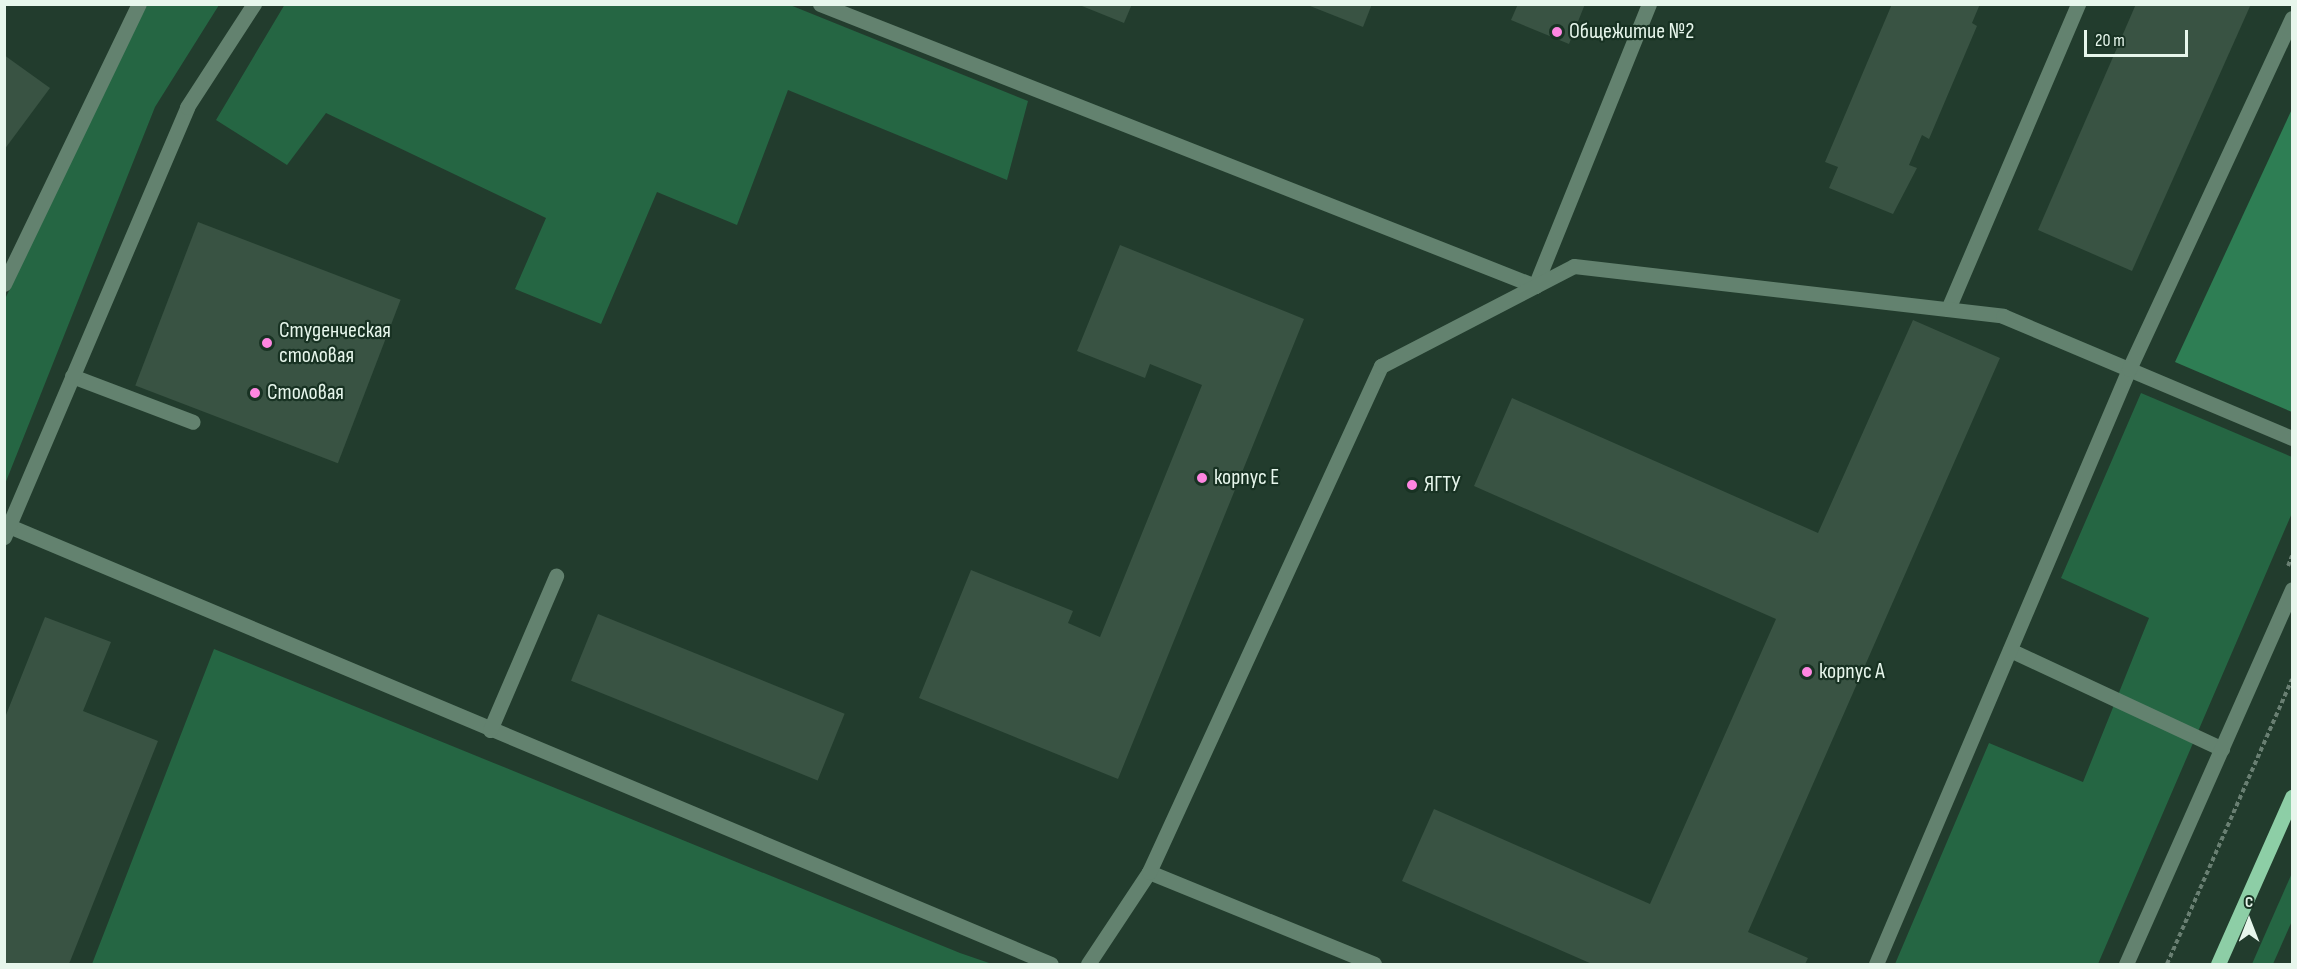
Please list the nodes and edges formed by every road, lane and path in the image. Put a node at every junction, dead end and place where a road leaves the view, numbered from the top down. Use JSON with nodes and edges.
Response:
{"nodes":[{"id":1,"x":140,"y":4,"type":"edge"},
{"id":2,"x":254,"y":4,"type":"edge"},
{"id":3,"x":820,"y":4,"type":"edge"},
{"id":4,"x":1649,"y":4,"type":"edge"},
{"id":5,"x":2078,"y":4,"type":"edge"},
{"id":6,"x":2292,"y":18,"type":"edge"},
{"id":7,"x":4,"y":284,"type":"edge"},
{"id":8,"x":1535,"y":286,"type":"junction"},
{"id":9,"x":1948,"y":309,"type":"junction"},
{"id":10,"x":2129,"y":369,"type":"junction"},
{"id":11,"x":72,"y":376,"type":"junction"},
{"id":12,"x":193,"y":422,"type":"dead end"},
{"id":13,"x":2292,"y":438,"type":"edge"},
{"id":14,"x":7,"y":532,"type":"edge"},
{"id":15,"x":556,"y":576,"type":"dead end"},
{"id":16,"x":2292,"y":589,"type":"edge"},
{"id":17,"x":2010,"y":651,"type":"junction"},
{"id":18,"x":2292,"y":679,"type":"edge"},
{"id":19,"x":490,"y":730,"type":"junction"},
{"id":20,"x":2222,"y":749,"type":"junction"},
{"id":21,"x":2292,"y":797,"type":"edge"},
{"id":22,"x":1149,"y":872,"type":"junction"},
{"id":23,"x":1051,"y":964,"type":"edge"},
{"id":24,"x":1088,"y":964,"type":"edge"},
{"id":25,"x":1374,"y":964,"type":"edge"},
{"id":26,"x":1876,"y":964,"type":"edge"},
{"id":27,"x":2126,"y":964,"type":"edge"},
{"id":28,"x":2167,"y":964,"type":"edge"},
{"id":29,"x":2218,"y":964,"type":"edge"}],
"edges":[{"from":1,"to":7,"type":"lane"},
{"from":2,"to":11,"type":"lane"},
{"from":3,"to":8,"type":"lane"},
{"from":4,"to":8,"type":"lane"},
{"from":5,"to":9,"type":"lane"},
{"from":6,"to":10,"type":"lane"},
{"from":8,"to":9,"type":"lane"},
{"from":8,"to":22,"type":"lane"},
{"from":9,"to":10,"type":"lane"},
{"from":10,"to":13,"type":"lane"},
{"from":10,"to":17,"type":"lane"},
{"from":11,"to":12,"type":"lane"},
{"from":11,"to":14,"type":"lane"},
{"from":14,"to":19,"type":"lane"},
{"from":15,"to":19,"type":"lane"},
{"from":16,"to":20,"type":"lane"},
{"from":17,"to":20,"type":"lane"},
{"from":17,"to":26,"type":"lane"},
{"from":18,"to":28,"type":"path"},
{"from":19,"to":23,"type":"lane"},
{"from":20,"to":27,"type":"lane"},
{"from":21,"to":29,"type":"main road"},
{"from":22,"to":24,"type":"lane"},
{"from":22,"to":25,"type":"lane"}]}
